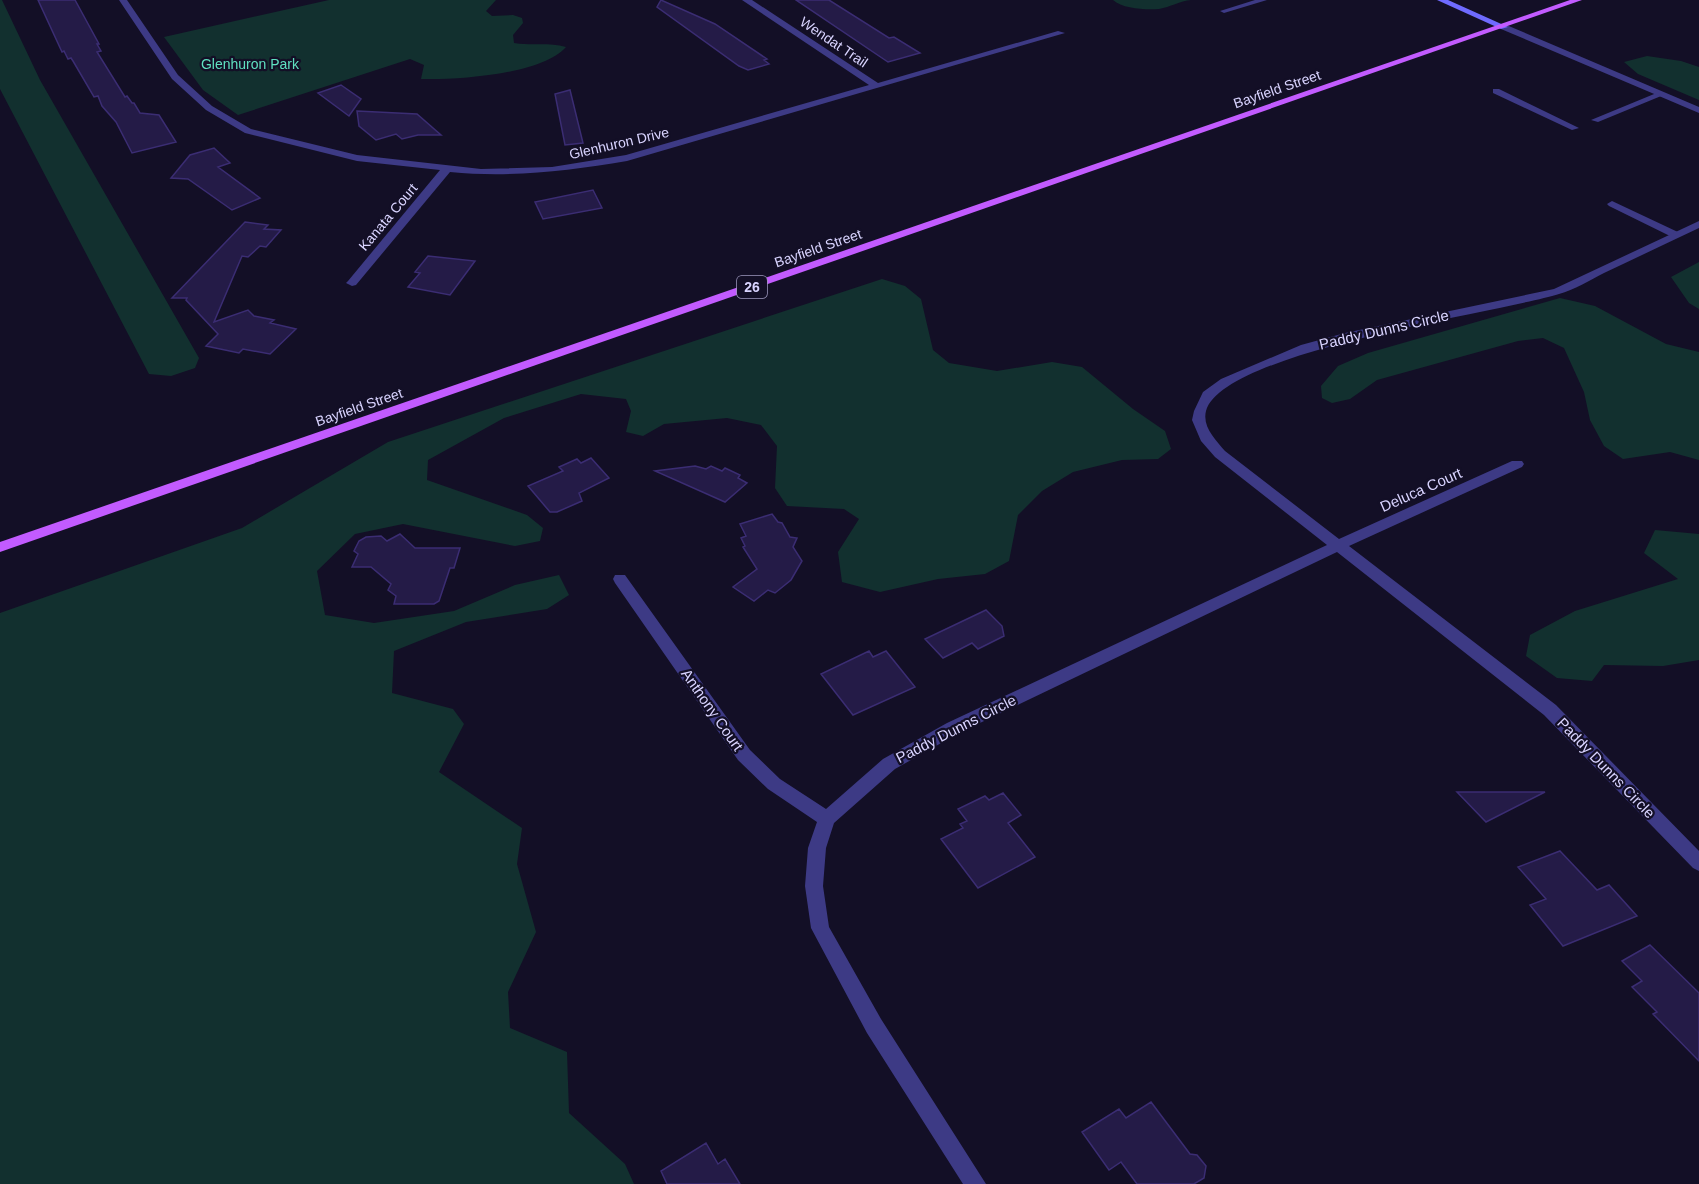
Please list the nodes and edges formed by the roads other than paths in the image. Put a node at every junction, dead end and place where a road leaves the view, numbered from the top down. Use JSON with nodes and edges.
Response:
{"nodes":[{"id":1,"x":123,"y":0,"type":"edge"},
{"id":2,"x":746,"y":0,"type":"edge"},
{"id":3,"x":1263,"y":0,"type":"edge"},
{"id":4,"x":1441,"y":0,"type":"edge"},
{"id":5,"x":1578,"y":0,"type":"edge"},
{"id":6,"x":1224,"y":11,"type":"dead end"},
{"id":7,"x":1504,"y":27,"type":"junction"},
{"id":8,"x":1062,"y":33,"type":"dead end"},
{"id":9,"x":876,"y":86,"type":"junction"},
{"id":10,"x":1496,"y":92,"type":"dead end"},
{"id":11,"x":1662,"y":94,"type":"junction"},
{"id":12,"x":1699,"y":110,"type":"edge"},
{"id":13,"x":1595,"y":120,"type":"dead end"},
{"id":14,"x":1575,"y":128,"type":"dead end"},
{"id":15,"x":447,"y":169,"type":"junction"},
{"id":16,"x":1612,"y":204,"type":"dead end"},
{"id":17,"x":1699,"y":224,"type":"edge"},
{"id":18,"x":1676,"y":235,"type":"junction"},
{"id":19,"x":352,"y":284,"type":"dead end"},
{"id":20,"x":1517,"y":464,"type":"dead end"},
{"id":21,"x":1339,"y":545,"type":"junction"},
{"id":22,"x":0,"y":547,"type":"edge"},
{"id":23,"x":620,"y":579,"type":"dead end"},
{"id":24,"x":827,"y":819,"type":"junction"},
{"id":25,"x":1699,"y":863,"type":"edge"},
{"id":26,"x":975,"y":1184,"type":"edge"}],
"edges":[{"from":1,"to":15,"type":"street","name":"Glenhuron Drive"},
{"from":2,"to":9,"type":"street","name":"Wendat Trail"},
{"from":3,"to":6,"type":"lane"},
{"from":4,"to":7,"type":"street"},
{"from":5,"to":7,"type":"main road","name":"Bayfield Street","number":"26"},
{"from":7,"to":11,"type":"street"},
{"from":7,"to":22,"type":"main road","name":"Bayfield Street","number":"26"},
{"from":8,"to":9,"type":"street","name":"Glenhuron Drive"},
{"from":9,"to":15,"type":"street","name":"Glenhuron Drive"},
{"from":10,"to":14,"type":"lane"},
{"from":11,"to":12,"type":"street"},
{"from":11,"to":13,"type":"lane"},
{"from":15,"to":19,"type":"street","name":"Kanata Court"},
{"from":16,"to":18,"type":"lane"},
{"from":17,"to":18,"type":"street","name":"Paddy Dunns Circle"},
{"from":18,"to":21,"type":"street","name":"Paddy Dunns Circle"},
{"from":20,"to":21,"type":"street","name":"Deluca Court"},
{"from":21,"to":24,"type":"street","name":"Paddy Dunns Circle"},
{"from":21,"to":25,"type":"street","name":"Paddy Dunns Circle"},
{"from":23,"to":24,"type":"street","name":"Anthony Court"},
{"from":24,"to":26,"type":"street","name":"Paddy Dunns Circle"}]}
